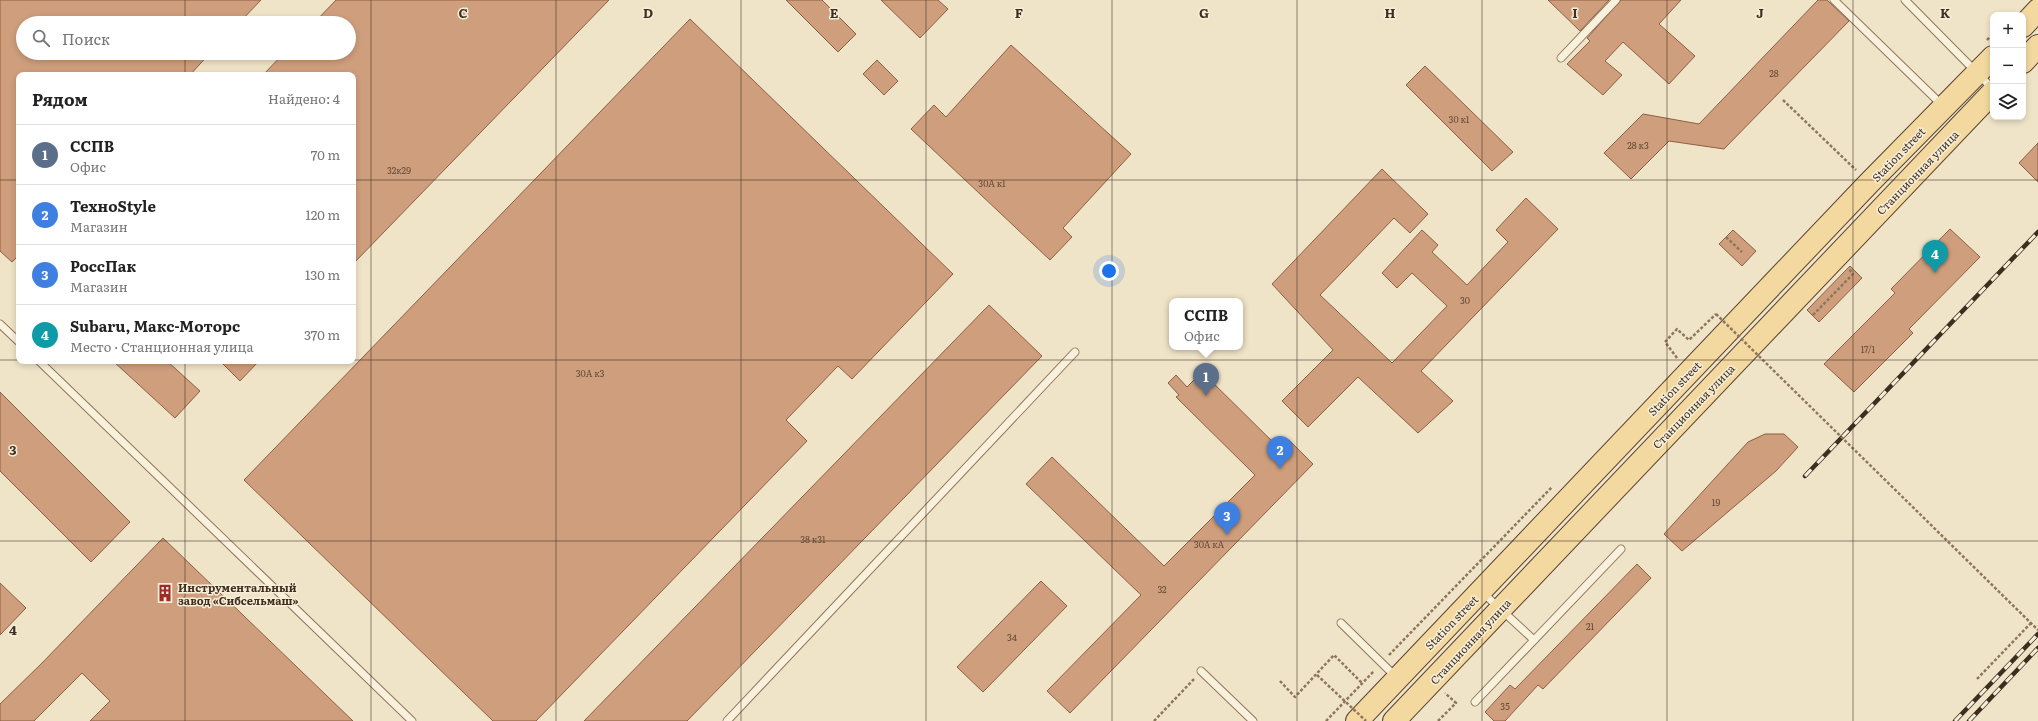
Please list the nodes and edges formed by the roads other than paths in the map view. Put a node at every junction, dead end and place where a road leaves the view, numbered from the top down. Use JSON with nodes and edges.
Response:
{"nodes":[{"id":1,"x":1616,"y":0,"type":"edge"},
{"id":2,"x":1834,"y":0,"type":"edge"},
{"id":3,"x":1905,"y":0,"type":"edge"},
{"id":4,"x":2038,"y":10,"type":"edge"},
{"id":5,"x":2026,"y":23,"type":"edge"},
{"id":6,"x":2038,"y":46,"type":"edge"},
{"id":7,"x":1560,"y":58,"type":"dead end"},
{"id":8,"x":2026,"y":59,"type":"edge"},
{"id":9,"x":1990,"y":60,"type":"edge"},
{"id":10,"x":1976,"y":74,"type":"junction"},
{"id":11,"x":1990,"y":86,"type":"edge"},
{"id":12,"x":1990,"y":95,"type":"edge"},
{"id":13,"x":1944,"y":106,"type":"junction"},
{"id":14,"x":0,"y":324,"type":"edge"},
{"id":15,"x":16,"y":339,"type":"edge"},
{"id":16,"x":1075,"y":352,"type":"dead end"},
{"id":17,"x":42,"y":364,"type":"edge"},
{"id":18,"x":1621,"y":549,"type":"dead end"},
{"id":19,"x":1481,"y":590,"type":"junction"},
{"id":20,"x":1500,"y":608,"type":"junction"},
{"id":21,"x":1341,"y":623,"type":"dead end"},
{"id":22,"x":1534,"y":640,"type":"junction"},
{"id":23,"x":1202,"y":671,"type":"road end"},
{"id":24,"x":1397,"y":678,"type":"junction"},
{"id":25,"x":1476,"y":702,"type":"dead end"},
{"id":26,"x":412,"y":721,"type":"edge"},
{"id":27,"x":727,"y":721,"type":"edge"},
{"id":28,"x":1253,"y":721,"type":"edge"},
{"id":29,"x":1357,"y":721,"type":"edge"},
{"id":30,"x":1394,"y":721,"type":"edge"}],
"edges":[{"from":1,"to":7,"type":"lane"},
{"from":2,"to":13,"type":"lane"},
{"from":3,"to":10,"type":"lane"},
{"from":4,"to":5,"type":"main road"},
{"from":6,"to":8,"type":"main road"},
{"from":9,"to":10,"type":"main road","name":"Station street"},
{"from":10,"to":11,"type":"lane"},
{"from":10,"to":13,"type":"main road","name":"Station street"},
{"from":12,"to":20,"type":"main road","name":"Станционная улица"},
{"from":13,"to":19,"type":"main road","name":"Station street"},
{"from":14,"to":15,"type":"lane"},
{"from":16,"to":27,"type":"lane"},
{"from":17,"to":26,"type":"lane"},
{"from":18,"to":22,"type":"lane"},
{"from":19,"to":20,"type":"lane"},
{"from":19,"to":24,"type":"main road","name":"Station street"},
{"from":20,"to":22,"type":"lane"},
{"from":20,"to":30,"type":"main road","name":"Станционная улица"},
{"from":21,"to":24,"type":"lane"},
{"from":22,"to":25,"type":"lane"},
{"from":23,"to":28,"type":"lane"},
{"from":24,"to":29,"type":"main road","name":"Station street"}]}
